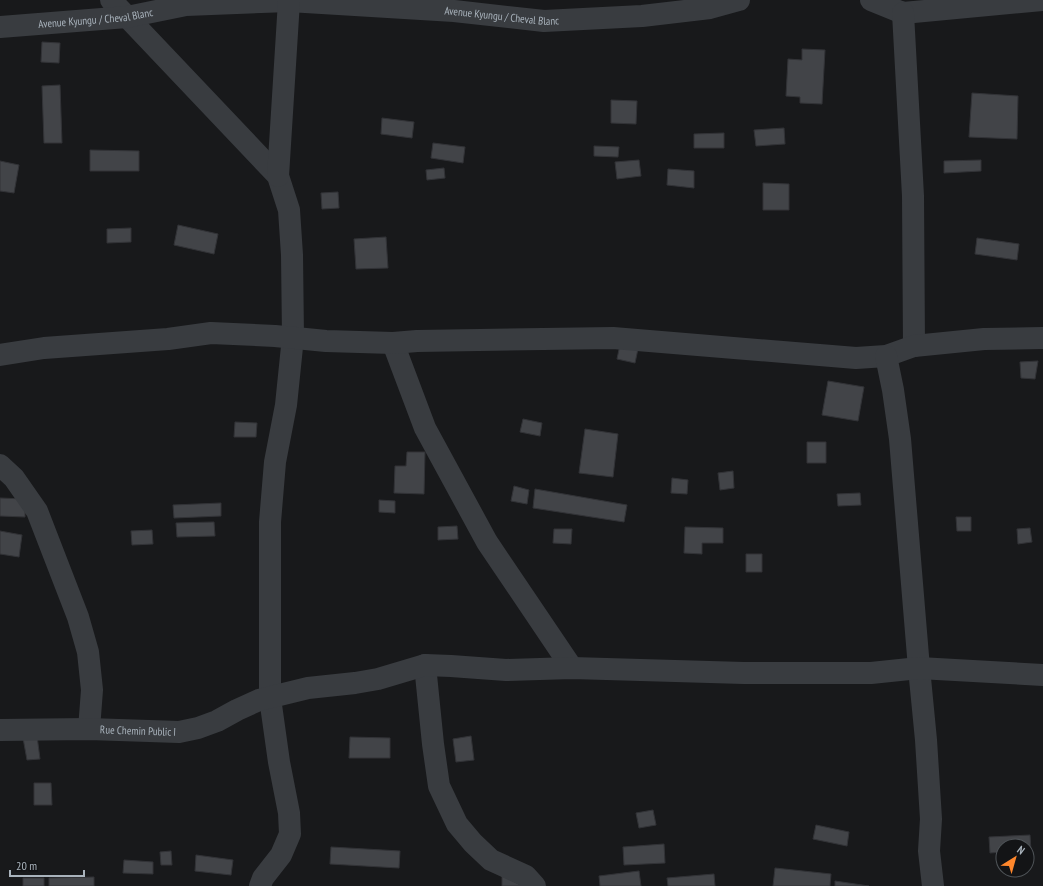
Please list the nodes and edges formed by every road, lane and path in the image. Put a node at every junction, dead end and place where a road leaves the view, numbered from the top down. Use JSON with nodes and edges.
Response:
{"nodes":[{"id":1,"x":111,"y":0,"type":"edge"},
{"id":2,"x":739,"y":0,"type":"edge"},
{"id":3,"x":871,"y":0,"type":"edge"},
{"id":4,"x":1043,"y":0,"type":"edge"},
{"id":5,"x":289,"y":1,"type":"junction"},
{"id":6,"x":903,"y":12,"type":"junction"},
{"id":7,"x":127,"y":17,"type":"junction"},
{"id":8,"x":0,"y":27,"type":"edge"},
{"id":9,"x":278,"y":176,"type":"junction"},
{"id":10,"x":294,"y":337,"type":"junction"},
{"id":11,"x":1043,"y":338,"type":"edge"},
{"id":12,"x":393,"y":343,"type":"junction"},
{"id":13,"x":914,"y":346,"type":"junction"},
{"id":14,"x":0,"y":355,"type":"edge"},
{"id":15,"x":886,"y":356,"type":"junction"},
{"id":16,"x":0,"y":465,"type":"edge"},
{"id":17,"x":425,"y":665,"type":"junction"},
{"id":18,"x":572,"y":668,"type":"junction"},
{"id":19,"x":919,"y":668,"type":"junction"},
{"id":20,"x":1043,"y":675,"type":"edge"},
{"id":21,"x":270,"y":698,"type":"junction"},
{"id":22,"x":90,"y":729,"type":"junction"},
{"id":23,"x":0,"y":730,"type":"edge"},
{"id":24,"x":260,"y":886,"type":"edge"},
{"id":25,"x":535,"y":886,"type":"edge"},
{"id":26,"x":933,"y":886,"type":"edge"}],
"edges":[{"from":1,"to":7,"type":"street"},
{"from":2,"to":5,"type":"street","name":"Avenue Kyungu / Cheval Blanc"},
{"from":3,"to":6,"type":"street"},
{"from":4,"to":6,"type":"street"},
{"from":5,"to":7,"type":"street","name":"Avenue Kyungu / Cheval Blanc"},
{"from":5,"to":9,"type":"street"},
{"from":6,"to":13,"type":"street"},
{"from":7,"to":8,"type":"street","name":"Avenue Kyungu / Cheval Blanc"},
{"from":7,"to":9,"type":"street"},
{"from":9,"to":10,"type":"street"},
{"from":10,"to":12,"type":"street"},
{"from":10,"to":14,"type":"street"},
{"from":10,"to":21,"type":"street"},
{"from":11,"to":13,"type":"street"},
{"from":12,"to":15,"type":"street"},
{"from":12,"to":18,"type":"street"},
{"from":13,"to":15,"type":"street"},
{"from":15,"to":19,"type":"street"},
{"from":16,"to":22,"type":"street"},
{"from":17,"to":18,"type":"street","name":"Rue Chemin Public I"},
{"from":17,"to":21,"type":"street","name":"Rue Chemin Public I"},
{"from":17,"to":25,"type":"street"},
{"from":18,"to":19,"type":"street","name":"Rue Chemin Public I"},
{"from":19,"to":20,"type":"street","name":"Rue Chemin Public I"},
{"from":19,"to":26,"type":"street"},
{"from":21,"to":22,"type":"street","name":"Rue Chemin Public I"},
{"from":21,"to":24,"type":"street"},
{"from":22,"to":23,"type":"street","name":"Rue Chemin Public I"}]}
